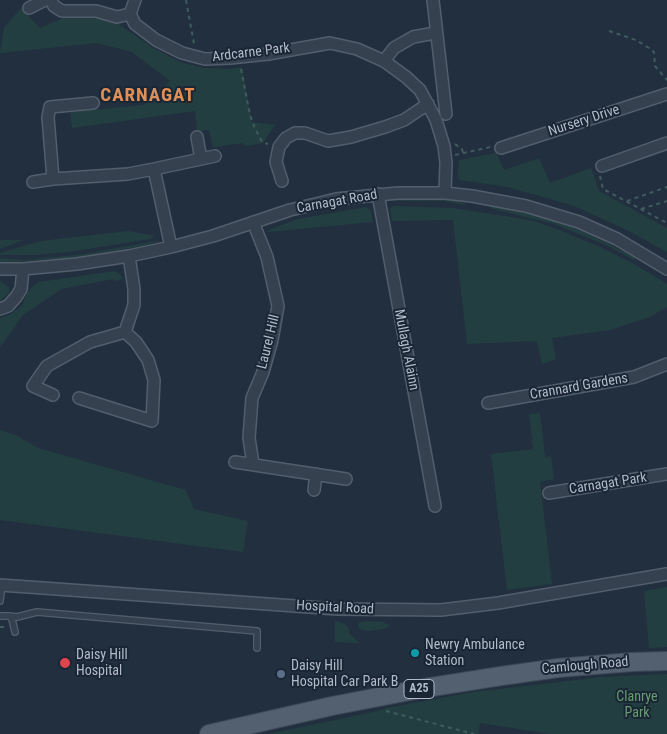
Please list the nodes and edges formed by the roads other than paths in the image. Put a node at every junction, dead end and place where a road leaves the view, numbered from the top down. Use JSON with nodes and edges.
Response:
{"nodes":[{"id":1,"x":46,"y":0,"type":"edge"},
{"id":2,"x":51,"y":0,"type":"edge"},
{"id":3,"x":135,"y":0,"type":"edge"},
{"id":4,"x":433,"y":0,"type":"edge"},
{"id":5,"x":28,"y":8,"type":"dead end"},
{"id":6,"x":130,"y":14,"type":"junction"},
{"id":7,"x":435,"y":33,"type":"junction"},
{"id":8,"x":384,"y":61,"type":"junction"},
{"id":9,"x":667,"y":94,"type":"edge"},
{"id":10,"x":93,"y":103,"type":"dead end"},
{"id":11,"x":428,"y":104,"type":"junction"},
{"id":12,"x":446,"y":114,"type":"dead end"},
{"id":13,"x":197,"y":137,"type":"dead end"},
{"id":14,"x":667,"y":143,"type":"edge"},
{"id":15,"x":501,"y":148,"type":"road end"},
{"id":16,"x":214,"y":156,"type":"dead end"},
{"id":17,"x":201,"y":159,"type":"junction"},
{"id":18,"x":602,"y":166,"type":"road end"},
{"id":19,"x":154,"y":170,"type":"junction"},
{"id":20,"x":53,"y":179,"type":"junction"},
{"id":21,"x":282,"y":181,"type":"dead end"},
{"id":22,"x":33,"y":182,"type":"dead end"},
{"id":23,"x":445,"y":193,"type":"junction"},
{"id":24,"x":378,"y":194,"type":"junction"},
{"id":25,"x":253,"y":222,"type":"junction"},
{"id":26,"x":171,"y":247,"type":"junction"},
{"id":27,"x":130,"y":256,"type":"junction"},
{"id":28,"x":0,"y":268,"type":"edge"},
{"id":29,"x":667,"y":268,"type":"edge"},
{"id":30,"x":23,"y":269,"type":"junction"},
{"id":31,"x":0,"y":310,"type":"edge"},
{"id":32,"x":125,"y":332,"type":"junction"},
{"id":33,"x":667,"y":364,"type":"edge"},
{"id":34,"x":53,"y":395,"type":"dead end"},
{"id":35,"x":79,"y":398,"type":"dead end"},
{"id":36,"x":488,"y":403,"type":"dead end"},
{"id":37,"x":235,"y":462,"type":"dead end"},
{"id":38,"x":253,"y":464,"type":"junction"},
{"id":39,"x":316,"y":474,"type":"junction"},
{"id":40,"x":667,"y":474,"type":"edge"},
{"id":41,"x":346,"y":479,"type":"dead end"},
{"id":42,"x":314,"y":490,"type":"dead end"},
{"id":43,"x":549,"y":493,"type":"dead end"},
{"id":44,"x":435,"y":506,"type":"dead end"},
{"id":45,"x":667,"y":574,"type":"edge"},
{"id":46,"x":1,"y":585,"type":"edge"},
{"id":47,"x":0,"y":601,"type":"edge"},
{"id":48,"x":0,"y":616,"type":"edge"},
{"id":49,"x":9,"y":616,"type":"junction"},
{"id":50,"x":15,"y":632,"type":"dead end"},
{"id":51,"x":257,"y":648,"type":"dead end"},
{"id":52,"x":667,"y":661,"type":"edge"},
{"id":53,"x":209,"y":734,"type":"edge"}],
"edges":[{"from":1,"to":5,"type":"street"},
{"from":2,"to":6,"type":"street"},
{"from":3,"to":6,"type":"street"},
{"from":4,"to":7,"type":"street"},
{"from":6,"to":8,"type":"street","name":"Ardcarne Park"},
{"from":7,"to":8,"type":"street"},
{"from":7,"to":12,"type":"street"},
{"from":8,"to":11,"type":"street","name":"Ardcarne Park"},
{"from":9,"to":15,"type":"street","name":"Nursery Drive"},
{"from":10,"to":20,"type":"street"},
{"from":11,"to":21,"type":"street"},
{"from":11,"to":23,"type":"street","name":"Ardcarne Park"},
{"from":13,"to":17,"type":"street"},
{"from":14,"to":18,"type":"street"},
{"from":16,"to":17,"type":"street"},
{"from":17,"to":19,"type":"street"},
{"from":19,"to":20,"type":"street"},
{"from":19,"to":26,"type":"street"},
{"from":20,"to":22,"type":"street"},
{"from":23,"to":24,"type":"street","name":"Carnagat Road"},
{"from":23,"to":29,"type":"street","name":"Carnagat Road"},
{"from":24,"to":25,"type":"street","name":"Carnagat Road"},
{"from":24,"to":44,"type":"street","name":"Mullagh Alainn"},
{"from":25,"to":26,"type":"street","name":"Carnagat Road"},
{"from":25,"to":38,"type":"street","name":"Laurel Hill"},
{"from":26,"to":27,"type":"street","name":"Carnagat Road"},
{"from":27,"to":30,"type":"street","name":"Carnagat Road"},
{"from":27,"to":32,"type":"street"},
{"from":28,"to":30,"type":"street","name":"Carnagat Road"},
{"from":30,"to":31,"type":"street"},
{"from":32,"to":34,"type":"street"},
{"from":32,"to":35,"type":"street"},
{"from":33,"to":36,"type":"street","name":"Crannard Gardens"},
{"from":37,"to":38,"type":"street"},
{"from":38,"to":39,"type":"street"},
{"from":39,"to":41,"type":"street"},
{"from":39,"to":42,"type":"street"},
{"from":40,"to":43,"type":"street","name":"Carnagat Park"},
{"from":45,"to":46,"type":"street","name":"Hospital Road"},
{"from":46,"to":47,"type":"lane"},
{"from":48,"to":49,"type":"lane"},
{"from":49,"to":50,"type":"lane"},
{"from":49,"to":51,"type":"lane"},
{"from":52,"to":53,"type":"main road","name":"Camlough Road","number":"A25"}]}
